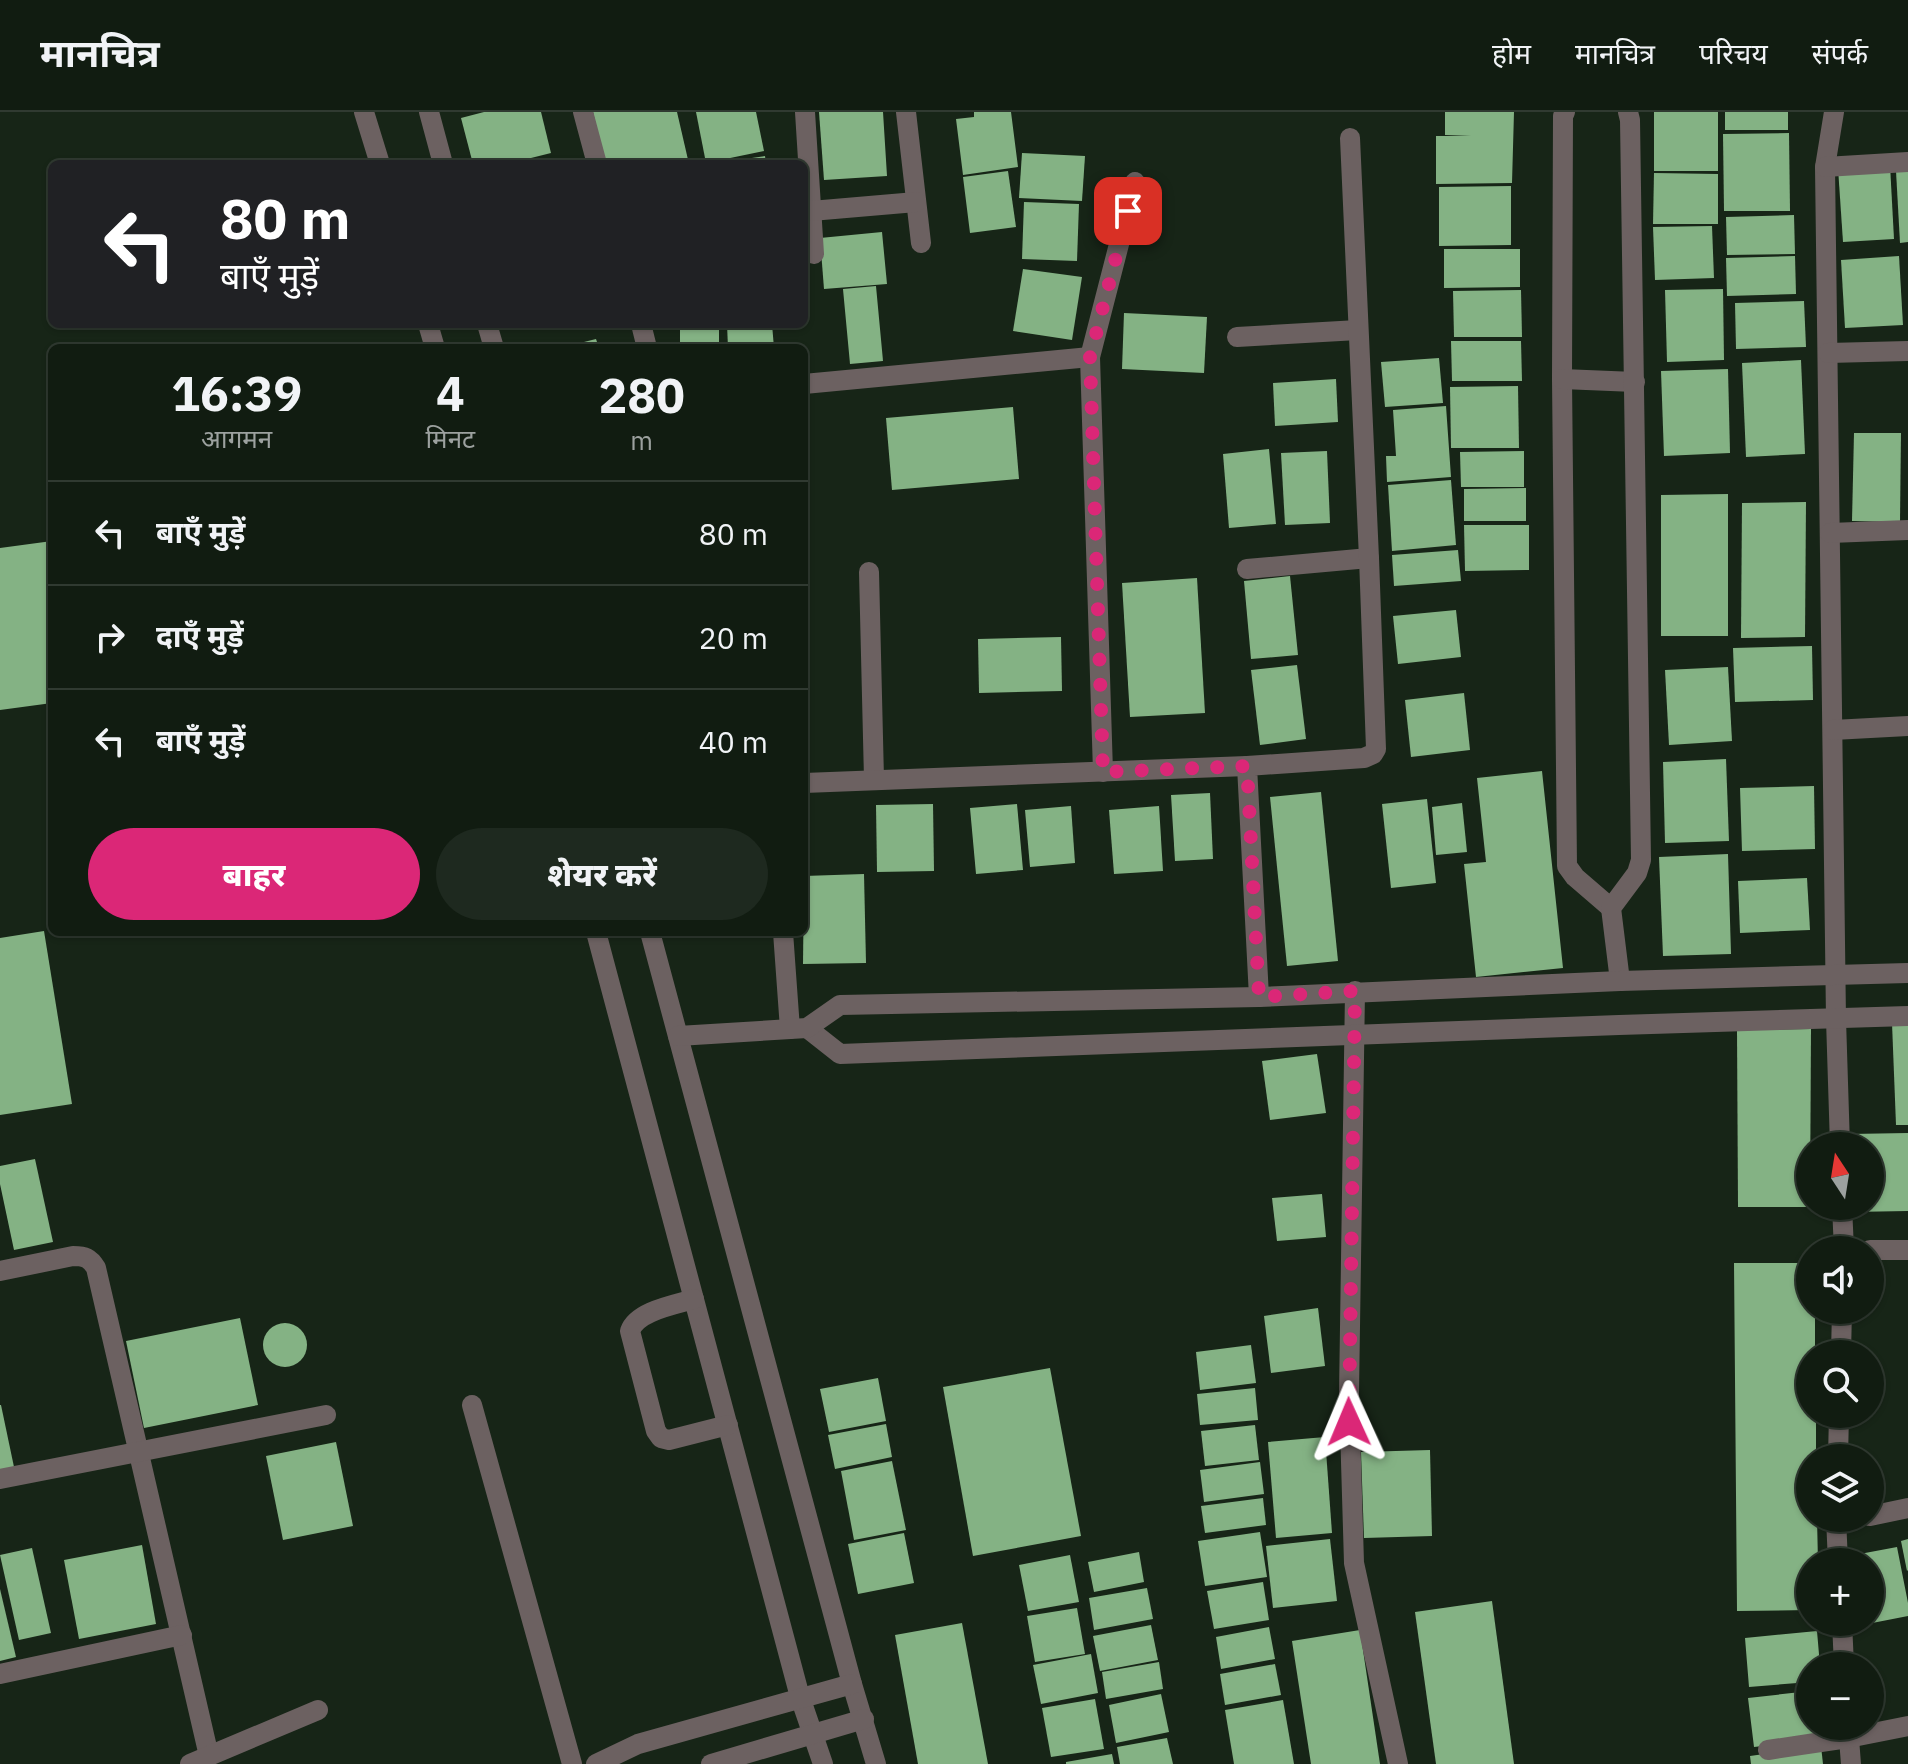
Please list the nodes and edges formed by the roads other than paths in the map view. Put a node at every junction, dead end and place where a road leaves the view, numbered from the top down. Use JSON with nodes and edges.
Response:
{"nodes":[{"id":1,"x":364,"y":112,"type":"edge"},
{"id":2,"x":429,"y":112,"type":"edge"},
{"id":3,"x":583,"y":112,"type":"edge"},
{"id":4,"x":805,"y":112,"type":"edge"},
{"id":5,"x":906,"y":112,"type":"edge"},
{"id":6,"x":1565,"y":112,"type":"edge"},
{"id":7,"x":1628,"y":112,"type":"edge"},
{"id":8,"x":1834,"y":112,"type":"edge"},
{"id":9,"x":1350,"y":138,"type":"dead end"},
{"id":10,"x":379,"y":160,"type":"edge"},
{"id":11,"x":442,"y":160,"type":"edge"},
{"id":12,"x":596,"y":160,"type":"edge"},
{"id":13,"x":808,"y":160,"type":"edge"},
{"id":14,"x":808,"y":162,"type":"edge"},
{"id":15,"x":1908,"y":162,"type":"edge"},
{"id":16,"x":1825,"y":167,"type":"junction"},
{"id":17,"x":1135,"y":182,"type":"dead end"},
{"id":18,"x":916,"y":202,"type":"junction"},
{"id":19,"x":811,"y":211,"type":"junction"},
{"id":20,"x":921,"y":243,"type":"dead end"},
{"id":21,"x":814,"y":254,"type":"dead end"},
{"id":22,"x":1358,"y":330,"type":"junction"},
{"id":23,"x":1237,"y":337,"type":"dead end"},
{"id":24,"x":1908,"y":351,"type":"edge"},
{"id":25,"x":1828,"y":353,"type":"junction"},
{"id":26,"x":1090,"y":357,"type":"junction"},
{"id":27,"x":1562,"y":379,"type":"junction"},
{"id":28,"x":1635,"y":382,"type":"junction"},
{"id":29,"x":808,"y":384,"type":"edge"},
{"id":30,"x":1908,"y":530,"type":"edge"},
{"id":31,"x":1830,"y":533,"type":"junction"},
{"id":32,"x":1369,"y":558,"type":"junction"},
{"id":33,"x":1247,"y":569,"type":"dead end"},
{"id":34,"x":869,"y":572,"type":"dead end"},
{"id":35,"x":1908,"y":726,"type":"edge"},
{"id":36,"x":1833,"y":730,"type":"junction"},
{"id":37,"x":1247,"y":766,"type":"junction"},
{"id":38,"x":1103,"y":772,"type":"junction"},
{"id":39,"x":874,"y":779,"type":"junction"},
{"id":40,"x":808,"y":783,"type":"edge"},
{"id":41,"x":1611,"y":908,"type":"junction"},
{"id":42,"x":597,"y":936,"type":"edge"},
{"id":43,"x":651,"y":936,"type":"edge"},
{"id":44,"x":784,"y":936,"type":"edge"},
{"id":45,"x":1908,"y":973,"type":"edge"},
{"id":46,"x":1837,"y":976,"type":"junction"},
{"id":47,"x":1620,"y":981,"type":"junction"},
{"id":48,"x":1355,"y":991,"type":"junction"},
{"id":49,"x":1259,"y":997,"type":"junction"},
{"id":50,"x":1908,"y":1016,"type":"edge"},
{"id":51,"x":1836,"y":1019,"type":"junction"},
{"id":52,"x":799,"y":1029,"type":"junction"},
{"id":53,"x":1354,"y":1035,"type":"junction"},
{"id":54,"x":678,"y":1036,"type":"junction"},
{"id":55,"x":1840,"y":1132,"type":"edge"},
{"id":56,"x":1884,"y":1250,"type":"edge"},
{"id":57,"x":1908,"y":1250,"type":"edge"},
{"id":58,"x":0,"y":1271,"type":"edge"},
{"id":59,"x":694,"y":1299,"type":"junction"},
{"id":60,"x":472,"y":1405,"type":"dead end"},
{"id":61,"x":326,"y":1415,"type":"dead end"},
{"id":62,"x":728,"y":1425,"type":"junction"},
{"id":63,"x":139,"y":1451,"type":"junction"},
{"id":64,"x":0,"y":1479,"type":"edge"},
{"id":65,"x":1908,"y":1508,"type":"edge"},
{"id":66,"x":1884,"y":1513,"type":"edge"},
{"id":67,"x":182,"y":1635,"type":"junction"},
{"id":68,"x":0,"y":1674,"type":"edge"},
{"id":69,"x":852,"y":1684,"type":"junction"},
{"id":70,"x":800,"y":1697,"type":"junction"},
{"id":71,"x":318,"y":1710,"type":"dead end"},
{"id":72,"x":864,"y":1719,"type":"junction"},
{"id":73,"x":1908,"y":1726,"type":"edge"},
{"id":74,"x":1884,"y":1728,"type":"edge"},
{"id":75,"x":814,"y":1735,"type":"junction"},
{"id":76,"x":1812,"y":1740,"type":"edge"},
{"id":77,"x":1849,"y":1740,"type":"edge"},
{"id":78,"x":1768,"y":1750,"type":"dead end"},
{"id":79,"x":209,"y":1756,"type":"junction"},
{"id":80,"x":190,"y":1764,"type":"edge"},
{"id":81,"x":572,"y":1764,"type":"edge"},
{"id":82,"x":596,"y":1764,"type":"edge"},
{"id":83,"x":711,"y":1764,"type":"edge"},
{"id":84,"x":823,"y":1764,"type":"edge"},
{"id":85,"x":876,"y":1764,"type":"edge"},
{"id":86,"x":1398,"y":1764,"type":"edge"},
{"id":87,"x":1851,"y":1764,"type":"edge"}],
"edges":[{"from":1,"to":10,"type":"street"},
{"from":2,"to":11,"type":"street"},
{"from":3,"to":12,"type":"street"},
{"from":4,"to":13,"type":"street"},
{"from":5,"to":18,"type":"street"},
{"from":6,"to":27,"type":"street"},
{"from":7,"to":28,"type":"street"},
{"from":8,"to":16,"type":"street"},
{"from":9,"to":22,"type":"street"},
{"from":14,"to":19,"type":"street"},
{"from":15,"to":16,"type":"street"},
{"from":16,"to":25,"type":"street"},
{"from":17,"to":26,"type":"street"},
{"from":18,"to":19,"type":"street"},
{"from":18,"to":20,"type":"street"},
{"from":19,"to":21,"type":"street"},
{"from":22,"to":23,"type":"street"},
{"from":22,"to":32,"type":"street"},
{"from":24,"to":25,"type":"street"},
{"from":25,"to":31,"type":"street"},
{"from":26,"to":29,"type":"street"},
{"from":26,"to":38,"type":"street"},
{"from":27,"to":28,"type":"street"},
{"from":27,"to":41,"type":"street"},
{"from":28,"to":41,"type":"street"},
{"from":30,"to":31,"type":"street"},
{"from":31,"to":36,"type":"street"},
{"from":32,"to":33,"type":"street"},
{"from":32,"to":37,"type":"street"},
{"from":34,"to":39,"type":"street"},
{"from":35,"to":36,"type":"street"},
{"from":36,"to":46,"type":"street"},
{"from":37,"to":38,"type":"street"},
{"from":37,"to":49,"type":"street"},
{"from":38,"to":39,"type":"street"},
{"from":39,"to":40,"type":"street"},
{"from":41,"to":47,"type":"street"},
{"from":42,"to":59,"type":"street"},
{"from":43,"to":54,"type":"street"},
{"from":44,"to":52,"type":"street"},
{"from":45,"to":46,"type":"street"},
{"from":46,"to":47,"type":"street"},
{"from":46,"to":51,"type":"street"},
{"from":47,"to":48,"type":"street"},
{"from":48,"to":49,"type":"street"},
{"from":48,"to":53,"type":"street"},
{"from":49,"to":52,"type":"street"},
{"from":50,"to":51,"type":"street"},
{"from":51,"to":53,"type":"street"},
{"from":51,"to":55,"type":"street"},
{"from":52,"to":53,"type":"street"},
{"from":52,"to":54,"type":"street"},
{"from":53,"to":86,"type":"street"},
{"from":54,"to":69,"type":"street"},
{"from":56,"to":57,"type":"street"},
{"from":58,"to":63,"type":"street"},
{"from":59,"to":62,"type":"street"},
{"from":59,"to":62,"type":"street"},
{"from":60,"to":81,"type":"street"},
{"from":61,"to":63,"type":"street"},
{"from":62,"to":70,"type":"street"},
{"from":63,"to":64,"type":"street"},
{"from":63,"to":67,"type":"street"},
{"from":65,"to":66,"type":"street"},
{"from":67,"to":68,"type":"street"},
{"from":67,"to":79,"type":"street"},
{"from":69,"to":70,"type":"street"},
{"from":69,"to":72,"type":"street"},
{"from":70,"to":75,"type":"street"},
{"from":70,"to":82,"type":"street"},
{"from":71,"to":79,"type":"street"},
{"from":72,"to":75,"type":"street"},
{"from":72,"to":85,"type":"street"},
{"from":73,"to":74,"type":"street"},
{"from":75,"to":83,"type":"street"},
{"from":75,"to":84,"type":"street"},
{"from":76,"to":78,"type":"street"},
{"from":77,"to":87,"type":"street"},
{"from":79,"to":80,"type":"street"}]}
